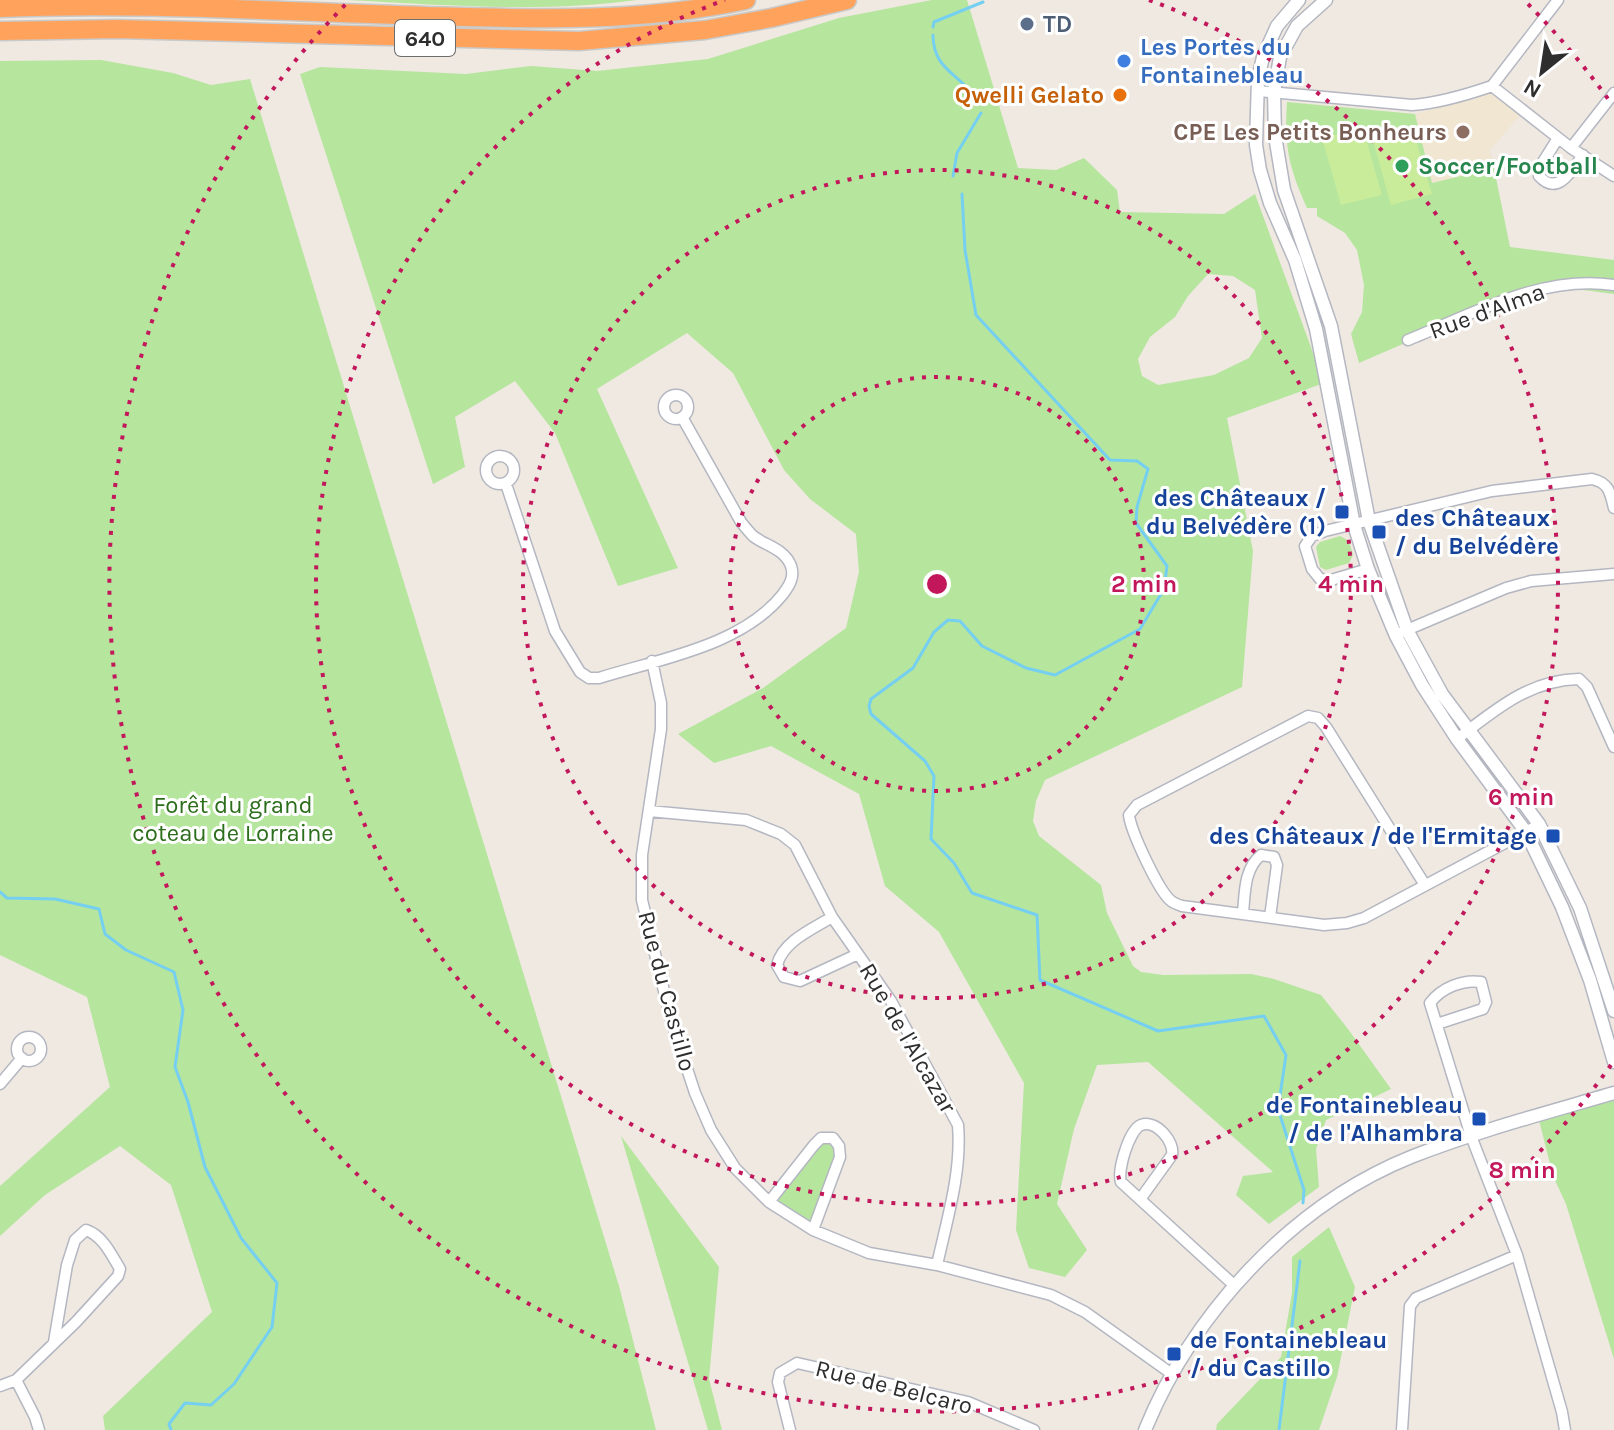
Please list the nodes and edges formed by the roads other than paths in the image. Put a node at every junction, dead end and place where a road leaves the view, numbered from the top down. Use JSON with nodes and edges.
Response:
{"nodes":[{"id":1,"x":746,"y":0,"type":"edge"},
{"id":2,"x":847,"y":0,"type":"edge"},
{"id":3,"x":1299,"y":0,"type":"edge"},
{"id":4,"x":1326,"y":0,"type":"edge"},
{"id":5,"x":1558,"y":0,"type":"edge"},
{"id":6,"x":0,"y":8,"type":"edge"},
{"id":7,"x":0,"y":31,"type":"edge"},
{"id":8,"x":1492,"y":86,"type":"junction"},
{"id":9,"x":1258,"y":91,"type":"junction"},
{"id":10,"x":1274,"y":92,"type":"junction"},
{"id":11,"x":1614,"y":93,"type":"edge"},
{"id":12,"x":1558,"y":138,"type":"junction"},
{"id":13,"x":1571,"y":148,"type":"junction"},
{"id":14,"x":1583,"y":155,"type":"junction"},
{"id":15,"x":1614,"y":176,"type":"edge"},
{"id":16,"x":1614,"y":285,"type":"edge"},
{"id":17,"x":1408,"y":340,"type":"dead end"},
{"id":18,"x":682,"y":417,"type":"dead end"},
{"id":19,"x":506,"y":484,"type":"dead end"},
{"id":20,"x":1614,"y":508,"type":"edge"},
{"id":21,"x":1369,"y":521,"type":"junction"},
{"id":22,"x":1354,"y":525,"type":"junction"},
{"id":23,"x":1368,"y":569,"type":"junction"},
{"id":24,"x":1614,"y":574,"type":"edge"},
{"id":25,"x":1401,"y":633,"type":"junction"},
{"id":26,"x":652,"y":661,"type":"junction"},
{"id":27,"x":1469,"y":730,"type":"junction"},
{"id":28,"x":1457,"y":739,"type":"junction"},
{"id":29,"x":1614,"y":747,"type":"edge"},
{"id":30,"x":649,"y":811,"type":"junction"},
{"id":31,"x":1539,"y":824,"type":"junction"},
{"id":32,"x":1526,"y":832,"type":"junction"},
{"id":33,"x":1425,"y":885,"type":"junction"},
{"id":34,"x":1243,"y":913,"type":"junction"},
{"id":35,"x":832,"y":917,"type":"junction"},
{"id":36,"x":1270,"y":917,"type":"junction"},
{"id":37,"x":858,"y":954,"type":"junction"},
{"id":38,"x":1609,"y":974,"type":"edge"},
{"id":39,"x":1590,"y":980,"type":"junction"},
{"id":40,"x":1614,"y":1011,"type":"edge"},
{"id":41,"x":1437,"y":1024,"type":"junction"},
{"id":42,"x":22,"y":1058,"type":"dead end"},
{"id":43,"x":1614,"y":1062,"type":"edge"},
{"id":44,"x":0,"y":1084,"type":"edge"},
{"id":45,"x":1614,"y":1093,"type":"edge"},
{"id":46,"x":1471,"y":1136,"type":"junction"},
{"id":47,"x":1141,"y":1198,"type":"junction"},
{"id":48,"x":769,"y":1202,"type":"junction"},
{"id":49,"x":813,"y":1230,"type":"junction"},
{"id":50,"x":1517,"y":1255,"type":"junction"},
{"id":51,"x":937,"y":1265,"type":"junction"},
{"id":52,"x":1235,"y":1286,"type":"junction"},
{"id":53,"x":54,"y":1342,"type":"junction"},
{"id":54,"x":1172,"y":1374,"type":"junction"},
{"id":55,"x":16,"y":1380,"type":"junction"},
{"id":56,"x":0,"y":1386,"type":"edge"},
{"id":57,"x":1018,"y":1426,"type":"edge"},
{"id":58,"x":1400,"y":1428,"type":"edge"},
{"id":59,"x":39,"y":1430,"type":"edge"},
{"id":60,"x":790,"y":1430,"type":"edge"},
{"id":61,"x":1034,"y":1430,"type":"edge"},
{"id":62,"x":1145,"y":1430,"type":"edge"},
{"id":63,"x":1565,"y":1430,"type":"edge"}],
"edges":[{"from":1,"to":6,"type":"highway","number":"640"},
{"from":2,"to":7,"type":"highway","number":"640"},
{"from":3,"to":9,"type":"street"},
{"from":4,"to":10,"type":"street"},
{"from":5,"to":8,"type":"street"},
{"from":8,"to":10,"type":"street"},
{"from":8,"to":12,"type":"street"},
{"from":9,"to":10,"type":"street"},
{"from":9,"to":22,"type":"street"},
{"from":10,"to":21,"type":"street"},
{"from":11,"to":13,"type":"street"},
{"from":12,"to":13,"type":"street"},
{"from":12,"to":14,"type":"street"},
{"from":13,"to":14,"type":"street"},
{"from":14,"to":15,"type":"street"},
{"from":16,"to":17,"type":"street","name":"Rue d'Alma"},
{"from":18,"to":26,"type":"street"},
{"from":19,"to":26,"type":"street"},
{"from":20,"to":21,"type":"street"},
{"from":21,"to":22,"type":"street"},
{"from":21,"to":25,"type":"street"},
{"from":22,"to":23,"type":"street"},
{"from":22,"to":23,"type":"street"},
{"from":23,"to":25,"type":"street"},
{"from":24,"to":25,"type":"street"},
{"from":25,"to":27,"type":"street"},
{"from":25,"to":28,"type":"street"},
{"from":26,"to":30,"type":"street","name":"Rue du Castillo"},
{"from":27,"to":28,"type":"street"},
{"from":27,"to":29,"type":"street"},
{"from":27,"to":31,"type":"street"},
{"from":28,"to":32,"type":"street"},
{"from":30,"to":35,"type":"street","name":"Rue de l'Alcazar"},
{"from":30,"to":48,"type":"street","name":"Rue du Castillo"},
{"from":31,"to":32,"type":"street"},
{"from":31,"to":38,"type":"street"},
{"from":32,"to":33,"type":"street"},
{"from":32,"to":39,"type":"street"},
{"from":33,"to":34,"type":"street"},
{"from":33,"to":36,"type":"street"},
{"from":34,"to":36,"type":"street"},
{"from":34,"to":36,"type":"street"},
{"from":35,"to":37,"type":"street","name":"Rue de l'Alcazar"},
{"from":35,"to":37,"type":"street","name":"Rue de l'Alcazar"},
{"from":37,"to":51,"type":"street","name":"Rue de l'Alcazar"},
{"from":38,"to":39,"type":"street"},
{"from":38,"to":40,"type":"street"},
{"from":39,"to":43,"type":"street"},
{"from":41,"to":41,"type":"street"},
{"from":41,"to":46,"type":"street"},
{"from":42,"to":44,"type":"street"},
{"from":45,"to":46,"type":"street"},
{"from":46,"to":50,"type":"street"},
{"from":46,"to":52,"type":"street"},
{"from":47,"to":47,"type":"street"},
{"from":47,"to":52,"type":"street"},
{"from":48,"to":49,"type":"street","name":"Rue du Castillo"},
{"from":48,"to":49,"type":"street"},
{"from":49,"to":51,"type":"street","name":"Rue du Castillo"},
{"from":50,"to":58,"type":"street"},
{"from":50,"to":63,"type":"street"},
{"from":51,"to":54,"type":"street","name":"Rue du Castillo"},
{"from":52,"to":54,"type":"street"},
{"from":53,"to":53,"type":"street"},
{"from":53,"to":55,"type":"street"},
{"from":54,"to":62,"type":"street"},
{"from":55,"to":56,"type":"street"},
{"from":55,"to":59,"type":"street"},
{"from":57,"to":60,"type":"street","name":"Rue de Belcaro"},
{"from":57,"to":61,"type":"street","name":"Rue de Belcaro"}]}
